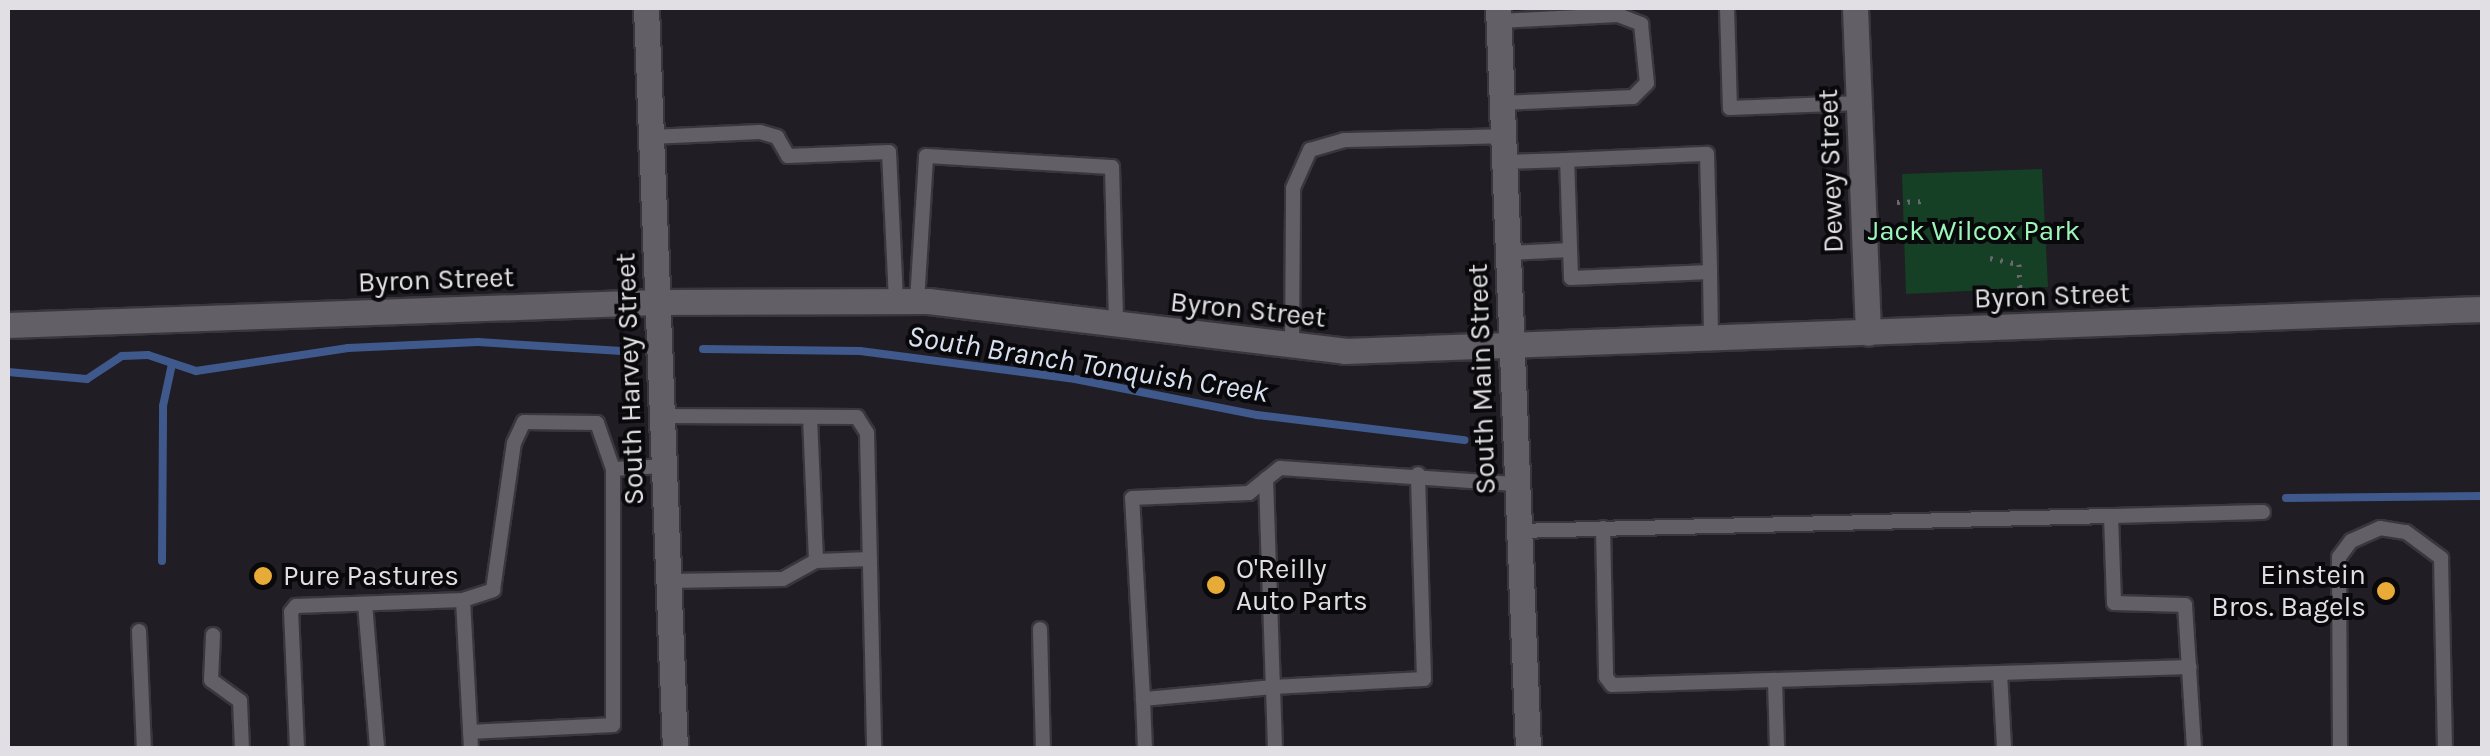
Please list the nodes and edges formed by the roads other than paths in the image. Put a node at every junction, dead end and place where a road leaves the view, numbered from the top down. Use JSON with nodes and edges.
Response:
{"nodes":[{"id":1,"x":646,"y":8,"type":"edge"},
{"id":2,"x":1726,"y":8,"type":"edge"},
{"id":3,"x":1855,"y":8,"type":"edge"},
{"id":4,"x":1498,"y":14,"type":"edge"},
{"id":5,"x":1502,"y":103,"type":"junction"},
{"id":6,"x":1859,"y":103,"type":"junction"},
{"id":7,"x":651,"y":137,"type":"junction"},
{"id":8,"x":1504,"y":149,"type":"junction"},
{"id":9,"x":1567,"y":160,"type":"junction"},
{"id":10,"x":1570,"y":250,"type":"junction"},
{"id":11,"x":1508,"y":253,"type":"junction"},
{"id":12,"x":1710,"y":272,"type":"junction"},
{"id":13,"x":906,"y":301,"type":"junction"},
{"id":14,"x":657,"y":302,"type":"junction"},
{"id":15,"x":2482,"y":309,"type":"edge"},
{"id":16,"x":8,"y":324,"type":"edge"},
{"id":17,"x":1116,"y":325,"type":"junction"},
{"id":18,"x":1868,"y":332,"type":"junction"},
{"id":19,"x":1711,"y":338,"type":"junction"},
{"id":20,"x":1292,"y":346,"type":"junction"},
{"id":21,"x":1510,"y":346,"type":"junction"},
{"id":22,"x":661,"y":416,"type":"junction"},
{"id":23,"x":810,"y":417,"type":"junction"},
{"id":24,"x":663,"y":466,"type":"junction"},
{"id":25,"x":613,"y":468,"type":"junction"},
{"id":26,"x":1418,"y":474,"type":"junction"},
{"id":27,"x":1266,"y":479,"type":"junction"},
{"id":28,"x":1514,"y":484,"type":"junction"},
{"id":29,"x":2264,"y":512,"type":"dead end"},
{"id":30,"x":2111,"y":516,"type":"junction"},
{"id":31,"x":1602,"y":528,"type":"junction"},
{"id":32,"x":1517,"y":531,"type":"junction"},
{"id":33,"x":870,"y":560,"type":"junction"},
{"id":34,"x":816,"y":561,"type":"junction"},
{"id":35,"x":669,"y":581,"type":"junction"},
{"id":36,"x":463,"y":600,"type":"junction"},
{"id":37,"x":365,"y":604,"type":"junction"},
{"id":38,"x":1040,"y":629,"type":"dead end"},
{"id":39,"x":138,"y":631,"type":"dead end"},
{"id":40,"x":214,"y":636,"type":"dead end"},
{"id":41,"x":2190,"y":667,"type":"junction"},
{"id":42,"x":2000,"y":673,"type":"junction"},
{"id":43,"x":1775,"y":680,"type":"junction"},
{"id":44,"x":1273,"y":686,"type":"junction"},
{"id":45,"x":1143,"y":699,"type":"junction"},
{"id":46,"x":471,"y":740,"type":"edge"},
{"id":47,"x":144,"y":748,"type":"edge"},
{"id":48,"x":242,"y":748,"type":"edge"},
{"id":49,"x":297,"y":748,"type":"edge"},
{"id":50,"x":377,"y":748,"type":"edge"},
{"id":51,"x":674,"y":748,"type":"edge"},
{"id":52,"x":874,"y":748,"type":"edge"},
{"id":53,"x":1043,"y":748,"type":"edge"},
{"id":54,"x":1145,"y":748,"type":"edge"},
{"id":55,"x":1275,"y":748,"type":"edge"},
{"id":56,"x":1528,"y":748,"type":"edge"},
{"id":57,"x":1777,"y":748,"type":"edge"},
{"id":58,"x":2004,"y":748,"type":"edge"},
{"id":59,"x":2194,"y":748,"type":"edge"},
{"id":60,"x":2340,"y":748,"type":"edge"},
{"id":61,"x":2445,"y":748,"type":"edge"}],
"edges":[{"from":1,"to":7,"type":"street","name":"South Harvey Street"},
{"from":2,"to":6,"type":"lane"},
{"from":3,"to":6,"type":"street","name":"Dewey Street"},
{"from":4,"to":5,"type":"street","name":"South Main Street"},
{"from":4,"to":5,"type":"lane"},
{"from":5,"to":8,"type":"street","name":"South Main Street"},
{"from":6,"to":18,"type":"street","name":"Dewey Street"},
{"from":7,"to":13,"type":"lane"},
{"from":7,"to":14,"type":"street","name":"South Harvey Street"},
{"from":8,"to":9,"type":"lane"},
{"from":8,"to":11,"type":"street","name":"South Main Street"},
{"from":8,"to":20,"type":"lane"},
{"from":9,"to":10,"type":"lane"},
{"from":9,"to":12,"type":"lane"},
{"from":10,"to":11,"type":"lane"},
{"from":10,"to":12,"type":"lane"},
{"from":11,"to":21,"type":"street","name":"South Main Street"},
{"from":12,"to":19,"type":"lane"},
{"from":13,"to":14,"type":"street","name":"Byron Street"},
{"from":13,"to":17,"type":"street","name":"Byron Street"},
{"from":13,"to":17,"type":"lane"},
{"from":14,"to":16,"type":"street","name":"Byron Street"},
{"from":14,"to":22,"type":"street","name":"South Harvey Street"},
{"from":15,"to":18,"type":"street","name":"Byron Street"},
{"from":17,"to":20,"type":"street","name":"Byron Street"},
{"from":18,"to":19,"type":"street","name":"Byron Street"},
{"from":19,"to":21,"type":"street","name":"Byron Street"},
{"from":20,"to":21,"type":"street","name":"Byron Street"},
{"from":21,"to":28,"type":"street","name":"South Main Street"},
{"from":22,"to":23,"type":"lane"},
{"from":22,"to":24,"type":"street","name":"South Harvey Street"},
{"from":23,"to":33,"type":"lane"},
{"from":23,"to":34,"type":"lane"},
{"from":24,"to":25,"type":"lane"},
{"from":24,"to":35,"type":"street","name":"South Harvey Street"},
{"from":25,"to":36,"type":"lane"},
{"from":25,"to":46,"type":"lane"},
{"from":26,"to":27,"type":"lane"},
{"from":26,"to":28,"type":"lane"},
{"from":26,"to":44,"type":"lane"},
{"from":27,"to":44,"type":"lane"},
{"from":27,"to":45,"type":"lane"},
{"from":28,"to":32,"type":"street","name":"South Main Street"},
{"from":29,"to":30,"type":"lane"},
{"from":30,"to":31,"type":"lane"},
{"from":30,"to":41,"type":"lane"},
{"from":31,"to":32,"type":"lane"},
{"from":31,"to":43,"type":"lane"},
{"from":32,"to":56,"type":"street","name":"South Main Street"},
{"from":33,"to":34,"type":"lane"},
{"from":33,"to":52,"type":"lane"},
{"from":34,"to":35,"type":"lane"},
{"from":35,"to":51,"type":"street","name":"South Harvey Street"},
{"from":36,"to":37,"type":"lane"},
{"from":36,"to":46,"type":"lane"},
{"from":37,"to":49,"type":"lane"},
{"from":37,"to":50,"type":"lane"},
{"from":38,"to":53,"type":"lane"},
{"from":39,"to":47,"type":"lane"},
{"from":40,"to":48,"type":"lane"},
{"from":41,"to":42,"type":"lane"},
{"from":41,"to":59,"type":"lane"},
{"from":42,"to":43,"type":"lane"},
{"from":42,"to":58,"type":"lane"},
{"from":43,"to":57,"type":"lane"},
{"from":44,"to":45,"type":"lane"},
{"from":44,"to":55,"type":"lane"},
{"from":45,"to":54,"type":"lane"},
{"from":60,"to":61,"type":"lane"}]}
